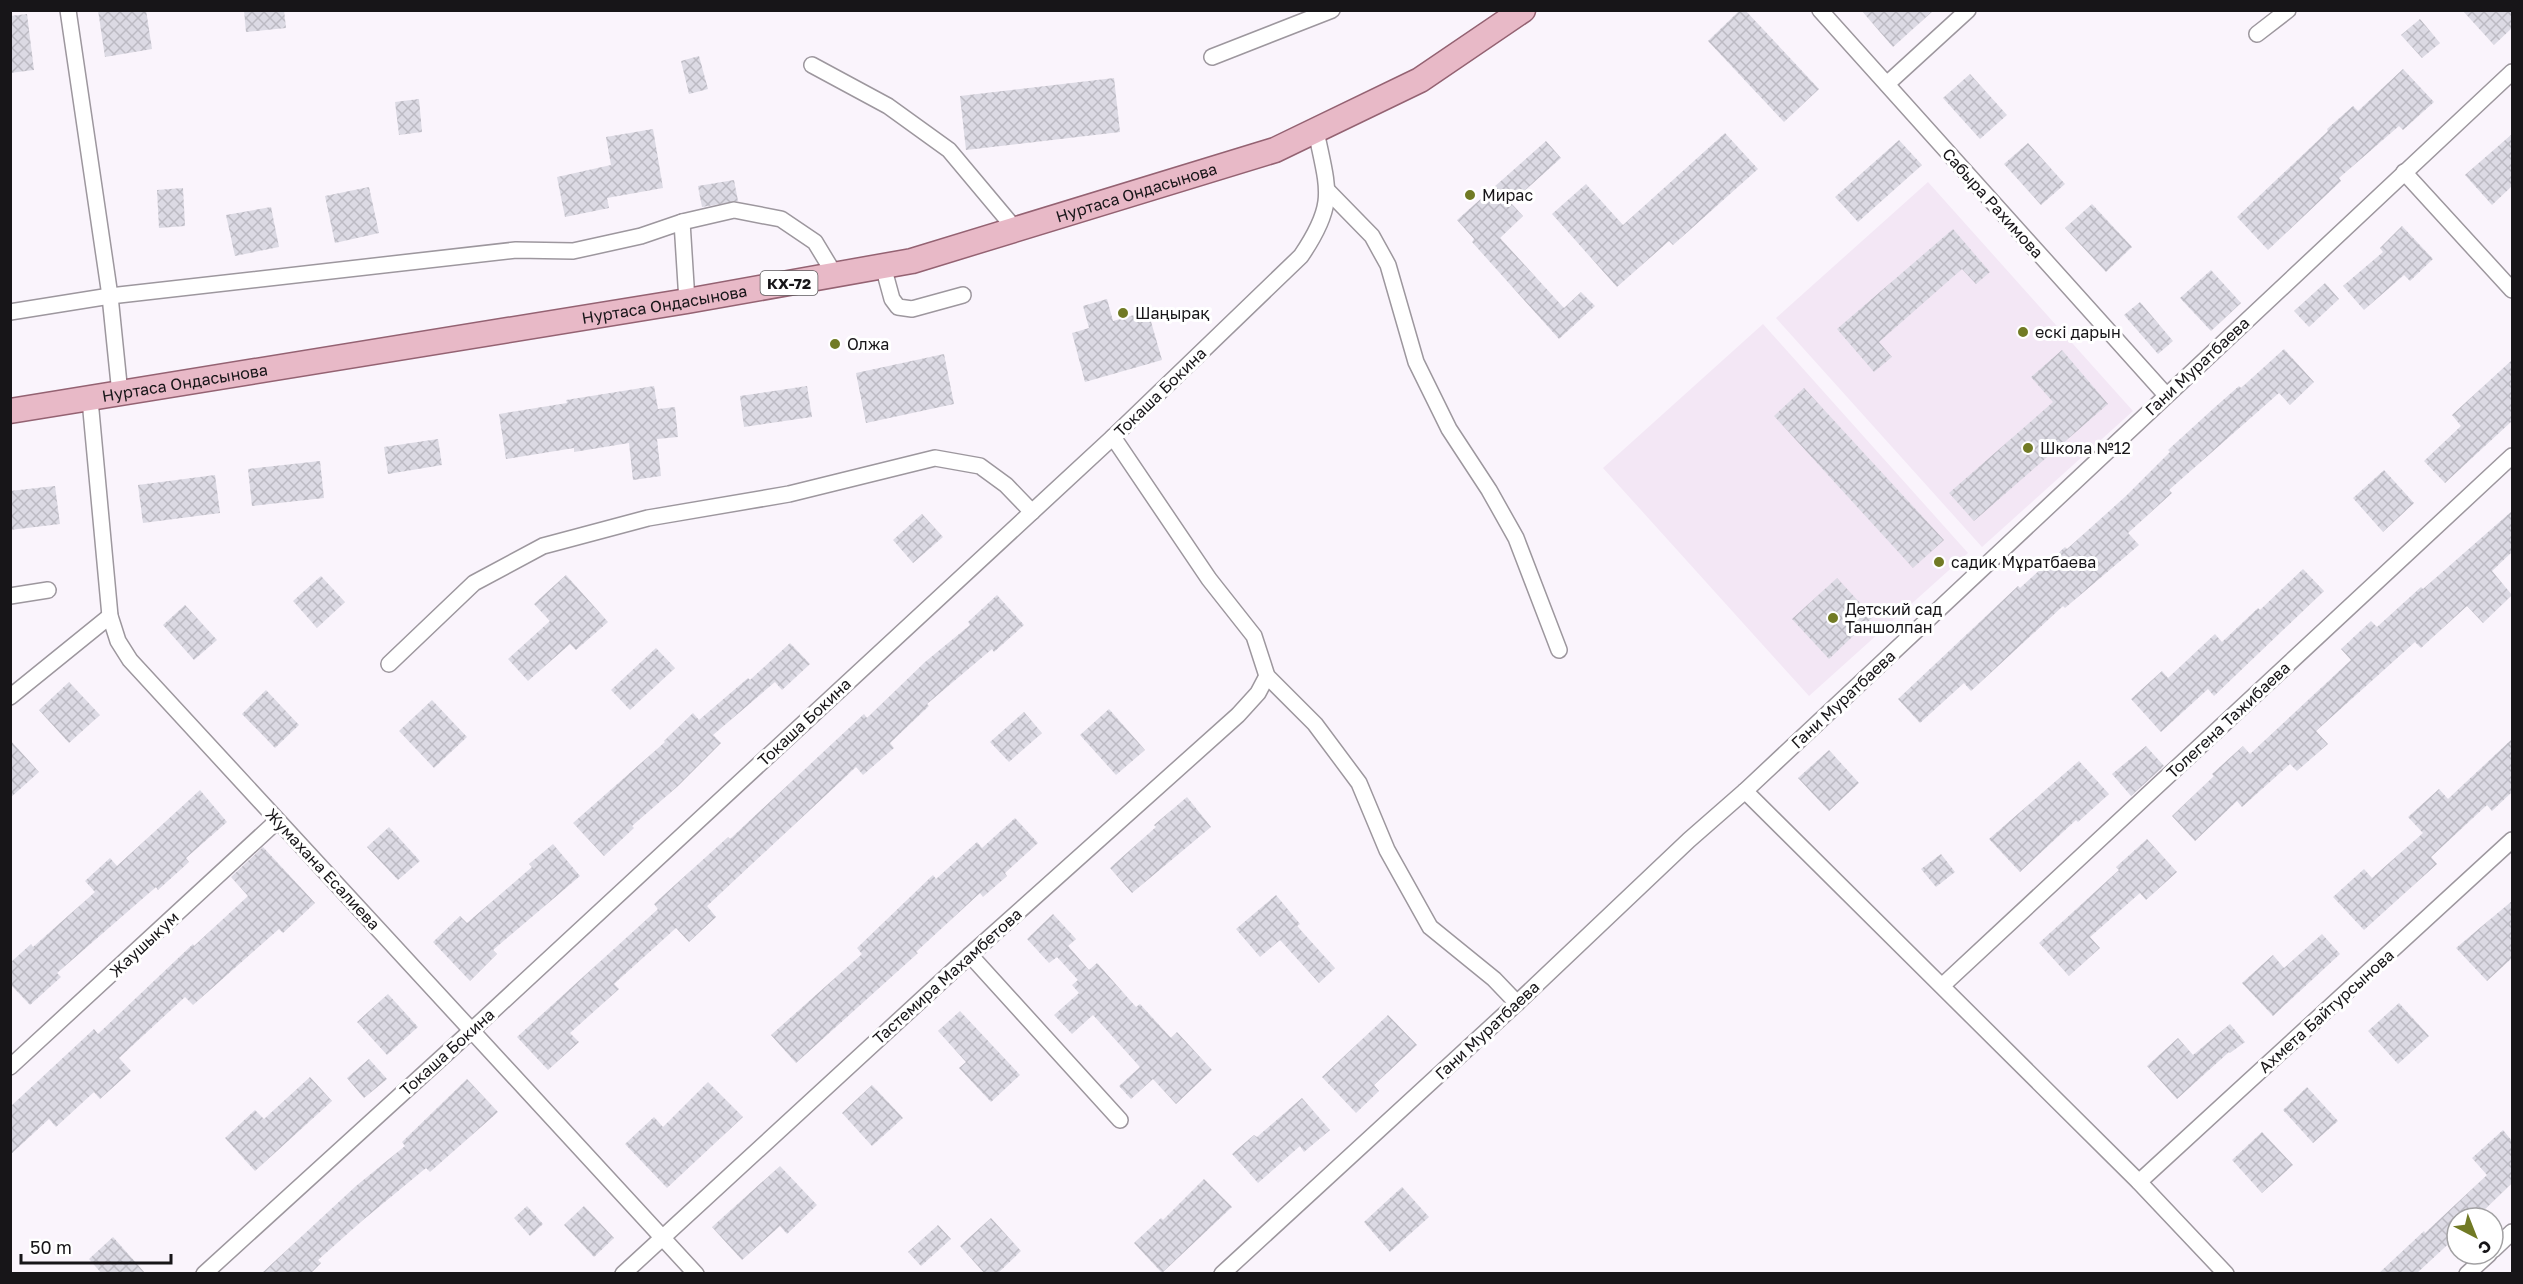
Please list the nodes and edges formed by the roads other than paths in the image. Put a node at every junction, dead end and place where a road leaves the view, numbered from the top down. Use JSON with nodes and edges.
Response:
{"nodes":[{"id":1,"x":68,"y":10,"type":"edge"},
{"id":2,"x":1332,"y":10,"type":"edge"},
{"id":3,"x":1523,"y":10,"type":"edge"},
{"id":4,"x":1820,"y":10,"type":"edge"},
{"id":5,"x":1968,"y":10,"type":"edge"},
{"id":6,"x":2288,"y":10,"type":"edge"},
{"id":7,"x":2257,"y":34,"type":"dead end"},
{"id":8,"x":1212,"y":57,"type":"dead end"},
{"id":9,"x":812,"y":65,"type":"dead end"},
{"id":10,"x":2512,"y":72,"type":"edge"},
{"id":11,"x":1887,"y":84,"type":"junction"},
{"id":12,"x":1316,"y":131,"type":"junction"},
{"id":13,"x":2404,"y":172,"type":"junction"},
{"id":14,"x":1328,"y":191,"type":"junction"},
{"id":15,"x":682,"y":222,"type":"junction"},
{"id":16,"x":1016,"y":230,"type":"junction"},
{"id":17,"x":883,"y":266,"type":"junction"},
{"id":18,"x":835,"y":275,"type":"junction"},
{"id":19,"x":2512,"y":290,"type":"edge"},
{"id":20,"x":963,"y":295,"type":"dead end"},
{"id":21,"x":110,"y":296,"type":"junction"},
{"id":22,"x":687,"y":301,"type":"junction"},
{"id":23,"x":10,"y":312,"type":"edge"},
{"id":24,"x":120,"y":394,"type":"junction"},
{"id":25,"x":2166,"y":395,"type":"junction"},
{"id":26,"x":90,"y":400,"type":"junction"},
{"id":27,"x":10,"y":411,"type":"edge"},
{"id":28,"x":1113,"y":437,"type":"junction"},
{"id":29,"x":2512,"y":456,"type":"edge"},
{"id":30,"x":1032,"y":512,"type":"junction"},
{"id":31,"x":48,"y":590,"type":"dead end"},
{"id":32,"x":10,"y":596,"type":"edge"},
{"id":33,"x":110,"y":616,"type":"junction"},
{"id":34,"x":1559,"y":650,"type":"dead end"},
{"id":35,"x":389,"y":664,"type":"dead end"},
{"id":36,"x":1267,"y":676,"type":"junction"},
{"id":37,"x":10,"y":697,"type":"edge"},
{"id":38,"x":1745,"y":791,"type":"junction"},
{"id":39,"x":277,"y":821,"type":"junction"},
{"id":40,"x":2512,"y":840,"type":"edge"},
{"id":41,"x":970,"y":955,"type":"junction"},
{"id":42,"x":1942,"y":985,"type":"junction"},
{"id":43,"x":1517,"y":1003,"type":"junction"},
{"id":44,"x":472,"y":1030,"type":"junction"},
{"id":45,"x":10,"y":1067,"type":"edge"},
{"id":46,"x":1120,"y":1120,"type":"dead end"},
{"id":47,"x":2139,"y":1182,"type":"junction"},
{"id":48,"x":662,"y":1237,"type":"junction"},
{"id":49,"x":204,"y":1274,"type":"edge"},
{"id":50,"x":623,"y":1274,"type":"edge"},
{"id":51,"x":696,"y":1274,"type":"edge"},
{"id":52,"x":1222,"y":1274,"type":"edge"},
{"id":53,"x":2226,"y":1274,"type":"edge"}],
"edges":[{"from":1,"to":21,"type":"street"},
{"from":2,"to":8,"type":"street"},
{"from":3,"to":12,"type":"main road","name":"Нуртаса Ондасынова","number":"КХ-72"},
{"from":4,"to":11,"type":"street","name":"Сабыра Рахимова"},
{"from":5,"to":11,"type":"street"},
{"from":6,"to":7,"type":"street"},
{"from":9,"to":16,"type":"street"},
{"from":10,"to":13,"type":"street","name":"Гани Муратбаева"},
{"from":11,"to":25,"type":"street","name":"Сабыра Рахимова"},
{"from":12,"to":14,"type":"street","name":"Токаша Бокина"},
{"from":12,"to":16,"type":"main road","name":"Нуртаса Ондасынова","number":"КХ-72"},
{"from":13,"to":19,"type":"street"},
{"from":13,"to":25,"type":"street","name":"Гани Муратбаева"},
{"from":14,"to":28,"type":"street","name":"Токаша Бокина"},
{"from":14,"to":34,"type":"street"},
{"from":15,"to":18,"type":"street"},
{"from":15,"to":21,"type":"street"},
{"from":15,"to":22,"type":"street"},
{"from":16,"to":17,"type":"main road","name":"Нуртаса Ондасынова","number":"КХ-72"},
{"from":17,"to":18,"type":"main road","name":"Нуртаса Ондасынова","number":"КХ-72"},
{"from":17,"to":20,"type":"street"},
{"from":18,"to":22,"type":"main road","name":"Нуртаса Ондасынова","number":"КХ-72"},
{"from":21,"to":23,"type":"street"},
{"from":21,"to":24,"type":"street"},
{"from":22,"to":24,"type":"main road","name":"Нуртаса Ондасынова","number":"КХ-72"},
{"from":24,"to":26,"type":"main road","name":"Нуртаса Ондасынова","number":"КХ-72"},
{"from":25,"to":38,"type":"street","name":"Гани Муратбаева"},
{"from":26,"to":27,"type":"main road","name":"Нуртаса Ондасынова","number":"КХ-72"},
{"from":26,"to":33,"type":"street","name":"Жумахана Есалиева"},
{"from":28,"to":30,"type":"street","name":"Токаша Бокина"},
{"from":28,"to":36,"type":"street"},
{"from":29,"to":42,"type":"street","name":"Толегена Тажибаева"},
{"from":30,"to":35,"type":"street"},
{"from":30,"to":44,"type":"street","name":"Токаша Бокина"},
{"from":31,"to":32,"type":"street"},
{"from":33,"to":37,"type":"street"},
{"from":33,"to":39,"type":"street","name":"Жумахана Есалиева"},
{"from":36,"to":41,"type":"street","name":"Тастемира Махамбетова"},
{"from":36,"to":43,"type":"street"},
{"from":38,"to":42,"type":"street"},
{"from":38,"to":43,"type":"street","name":"Гани Муратбаева"},
{"from":39,"to":44,"type":"street","name":"Жумахана Есалиева"},
{"from":39,"to":45,"type":"street","name":"Жаушыкум"},
{"from":40,"to":47,"type":"street","name":"Ахмета Байтурсынова"},
{"from":41,"to":46,"type":"street"},
{"from":41,"to":48,"type":"street","name":"Тастемира Махамбетова"},
{"from":42,"to":47,"type":"street"},
{"from":43,"to":52,"type":"street","name":"Гани Муратбаева"},
{"from":44,"to":48,"type":"street","name":"Жумахана Есалиева"},
{"from":44,"to":49,"type":"street","name":"Токаша Бокина"},
{"from":47,"to":53,"type":"street"},
{"from":48,"to":50,"type":"street","name":"Тастемира Махамбетова"},
{"from":48,"to":51,"type":"street","name":"Жумахана Есалиева"}]}
